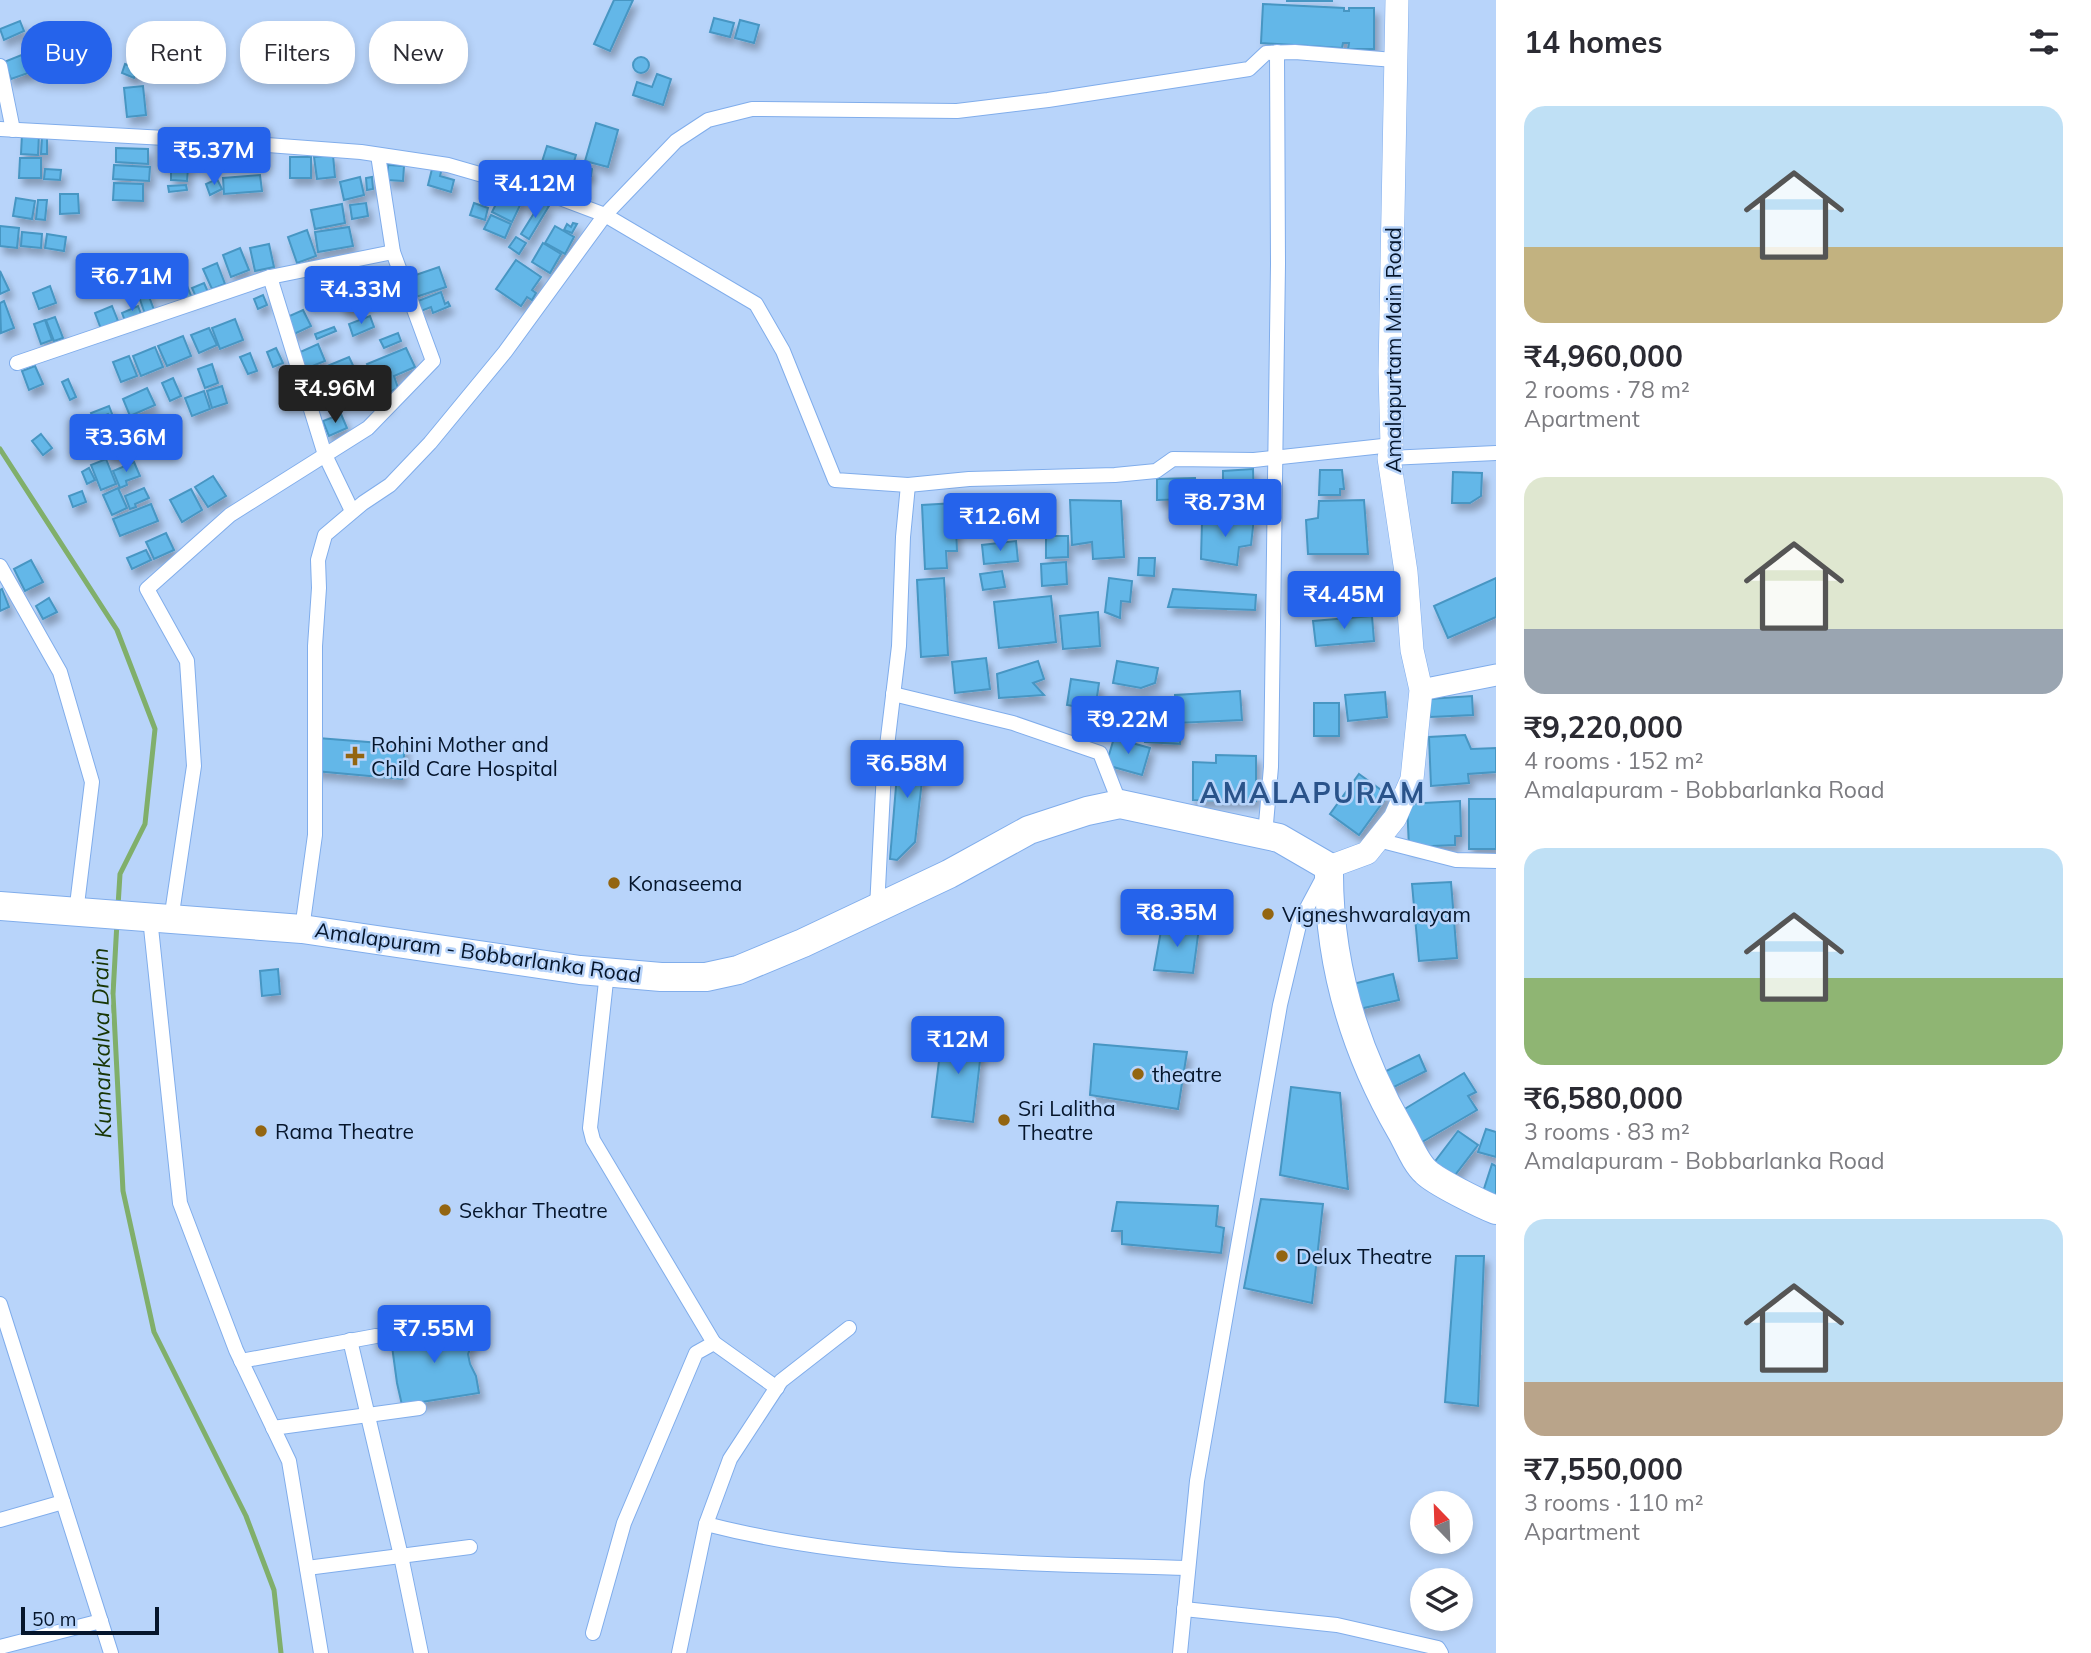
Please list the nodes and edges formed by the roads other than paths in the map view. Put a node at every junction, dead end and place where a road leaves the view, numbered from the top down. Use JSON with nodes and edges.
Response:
{"nodes":[{"id":1,"x":1397,"y":0,"type":"edge"},
{"id":2,"x":1277,"y":52,"type":"junction"},
{"id":3,"x":1394,"y":60,"type":"junction"},
{"id":4,"x":0,"y":66,"type":"edge"},
{"id":5,"x":6,"y":129,"type":"edge"},
{"id":6,"x":378,"y":155,"type":"junction"},
{"id":7,"x":605,"y":215,"type":"junction"},
{"id":8,"x":393,"y":252,"type":"junction"},
{"id":9,"x":270,"y":277,"type":"junction"},
{"id":10,"x":17,"y":363,"type":"dead end"},
{"id":11,"x":1390,"y":452,"type":"junction"},
{"id":12,"x":1496,"y":453,"type":"edge"},
{"id":13,"x":325,"y":454,"type":"junction"},
{"id":14,"x":1274,"y":458,"type":"junction"},
{"id":15,"x":908,"y":485,"type":"junction"},
{"id":16,"x":352,"y":511,"type":"junction"},
{"id":17,"x":0,"y":566,"type":"edge"},
{"id":18,"x":1496,"y":675,"type":"edge"},
{"id":19,"x":1421,"y":690,"type":"junction"},
{"id":20,"x":893,"y":694,"type":"junction"},
{"id":21,"x":1121,"y":804,"type":"junction"},
{"id":22,"x":1265,"y":835,"type":"junction"},
{"id":23,"x":1378,"y":840,"type":"junction"},
{"id":24,"x":1496,"y":861,"type":"edge"},
{"id":25,"x":1329,"y":867,"type":"junction"},
{"id":26,"x":0,"y":906,"type":"edge"},
{"id":27,"x":877,"y":908,"type":"junction"},
{"id":28,"x":76,"y":913,"type":"junction"},
{"id":29,"x":139,"y":917,"type":"junction"},
{"id":30,"x":302,"y":929,"type":"junction"},
{"id":31,"x":607,"y":972,"type":"junction"},
{"id":32,"x":1496,"y":1210,"type":"edge"},
{"id":33,"x":0,"y":1304,"type":"edge"},
{"id":34,"x":849,"y":1328,"type":"dead end"},
{"id":35,"x":376,"y":1336,"type":"dead end"},
{"id":36,"x":350,"y":1340,"type":"junction"},
{"id":37,"x":714,"y":1343,"type":"junction"},
{"id":38,"x":242,"y":1361,"type":"junction"},
{"id":39,"x":777,"y":1388,"type":"junction"},
{"id":40,"x":419,"y":1408,"type":"dead end"},
{"id":41,"x":368,"y":1415,"type":"junction"},
{"id":42,"x":274,"y":1428,"type":"junction"},
{"id":43,"x":63,"y":1502,"type":"junction"},
{"id":44,"x":0,"y":1520,"type":"edge"},
{"id":45,"x":706,"y":1524,"type":"junction"},
{"id":46,"x":470,"y":1547,"type":"dead end"},
{"id":47,"x":401,"y":1556,"type":"junction"},
{"id":48,"x":307,"y":1568,"type":"junction"},
{"id":49,"x":1188,"y":1568,"type":"junction"},
{"id":50,"x":1184,"y":1609,"type":"junction"},
{"id":51,"x":101,"y":1621,"type":"junction"},
{"id":52,"x":593,"y":1633,"type":"dead end"},
{"id":53,"x":0,"y":1647,"type":"edge"},
{"id":54,"x":111,"y":1653,"type":"edge"},
{"id":55,"x":321,"y":1653,"type":"edge"},
{"id":56,"x":421,"y":1653,"type":"edge"},
{"id":57,"x":679,"y":1653,"type":"edge"},
{"id":58,"x":1180,"y":1653,"type":"edge"},
{"id":59,"x":1441,"y":1653,"type":"edge"}],
"edges":[{"from":1,"to":3,"type":"main road","name":"Amalapurtam Main Road"},
{"from":2,"to":3,"type":"street"},
{"from":2,"to":7,"type":"street"},
{"from":2,"to":14,"type":"street"},
{"from":3,"to":11,"type":"main road","name":"Amalapurtam Main Road"},
{"from":4,"to":5,"type":"street"},
{"from":5,"to":6,"type":"street"},
{"from":6,"to":7,"type":"street"},
{"from":6,"to":8,"type":"street"},
{"from":7,"to":15,"type":"street"},
{"from":7,"to":16,"type":"street"},
{"from":8,"to":9,"type":"street"},
{"from":8,"to":13,"type":"street"},
{"from":9,"to":10,"type":"street"},
{"from":9,"to":13,"type":"street"},
{"from":11,"to":12,"type":"street"},
{"from":11,"to":14,"type":"street"},
{"from":11,"to":19,"type":"main road","name":"Amalapurtam Main Road"},
{"from":13,"to":16,"type":"street"},
{"from":13,"to":29,"type":"street"},
{"from":14,"to":15,"type":"street"},
{"from":14,"to":22,"type":"street"},
{"from":15,"to":20,"type":"street"},
{"from":16,"to":30,"type":"street"},
{"from":17,"to":28,"type":"street"},
{"from":18,"to":19,"type":"street"},
{"from":19,"to":23,"type":"main road","name":"Amalapurtam Main Road"},
{"from":20,"to":21,"type":"street"},
{"from":20,"to":27,"type":"street"},
{"from":21,"to":22,"type":"highway","name":"Amalapuram - Bobbarlanka Road"},
{"from":21,"to":27,"type":"highway","name":"Amalapuram - Bobbarlanka Road"},
{"from":22,"to":25,"type":"highway","name":"Amalapuram - Bobbarlanka Road"},
{"from":23,"to":24,"type":"street"},
{"from":23,"to":25,"type":"main road","name":"Amalapurtam Main Road"},
{"from":25,"to":32,"type":"highway"},
{"from":25,"to":49,"type":"street"},
{"from":26,"to":28,"type":"highway","name":"Amalapuram - Bobbarlanka Road"},
{"from":27,"to":31,"type":"highway","name":"Amalapuram - Bobbarlanka Road"},
{"from":28,"to":29,"type":"highway","name":"Amalapuram - Bobbarlanka Road"},
{"from":29,"to":30,"type":"highway","name":"Amalapuram - Bobbarlanka Road"},
{"from":29,"to":38,"type":"street"},
{"from":30,"to":31,"type":"highway","name":"Amalapuram - Bobbarlanka Road"},
{"from":31,"to":37,"type":"street"},
{"from":33,"to":43,"type":"street"},
{"from":34,"to":39,"type":"street"},
{"from":35,"to":36,"type":"street"},
{"from":36,"to":38,"type":"street"},
{"from":36,"to":41,"type":"street"},
{"from":37,"to":39,"type":"street"},
{"from":37,"to":52,"type":"street"},
{"from":38,"to":42,"type":"street"},
{"from":39,"to":45,"type":"street"},
{"from":40,"to":41,"type":"street"},
{"from":41,"to":42,"type":"street"},
{"from":41,"to":47,"type":"street"},
{"from":42,"to":48,"type":"street"},
{"from":43,"to":44,"type":"street"},
{"from":43,"to":51,"type":"street"},
{"from":45,"to":49,"type":"street"},
{"from":45,"to":57,"type":"street"},
{"from":46,"to":47,"type":"street"},
{"from":47,"to":48,"type":"street"},
{"from":47,"to":56,"type":"street"},
{"from":48,"to":55,"type":"street"},
{"from":49,"to":50,"type":"street"},
{"from":50,"to":58,"type":"street"},
{"from":50,"to":59,"type":"street"},
{"from":51,"to":53,"type":"street"},
{"from":51,"to":54,"type":"street"}]}
